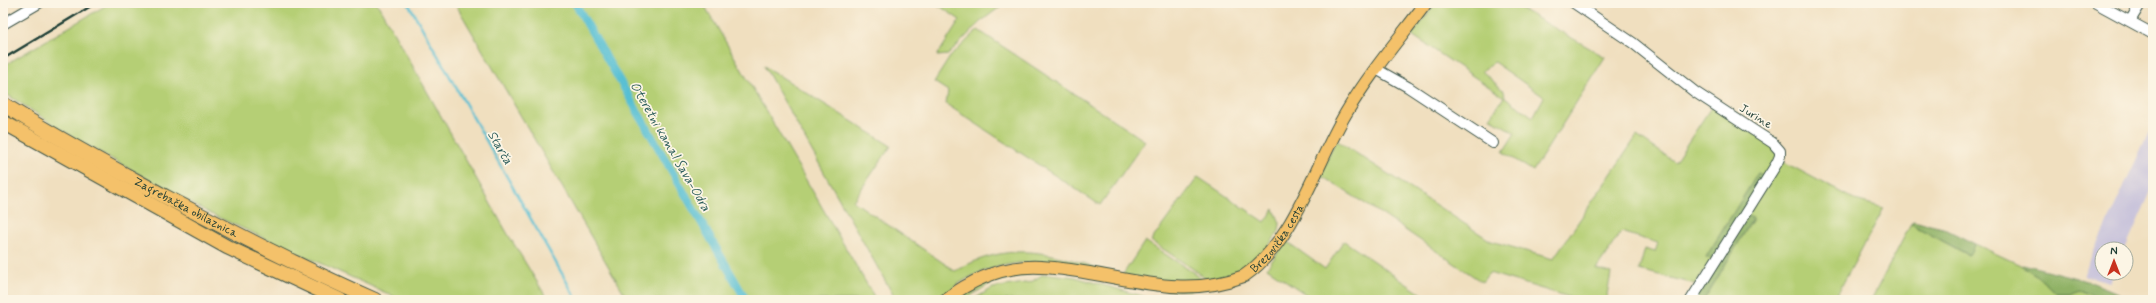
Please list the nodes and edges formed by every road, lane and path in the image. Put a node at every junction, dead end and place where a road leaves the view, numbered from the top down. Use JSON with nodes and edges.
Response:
{"nodes":[{"id":1,"x":39,"y":3,"type":"edge"},
{"id":2,"x":1426,"y":3,"type":"edge"},
{"id":3,"x":1574,"y":3,"type":"edge"},
{"id":4,"x":2096,"y":3,"type":"edge"},
{"id":5,"x":2141,"y":3,"type":"edge"},
{"id":6,"x":2130,"y":21,"type":"junction"},
{"id":7,"x":3,"y":24,"type":"edge"},
{"id":8,"x":2153,"y":34,"type":"edge"},
{"id":9,"x":1376,"y":69,"type":"junction"},
{"id":10,"x":3,"y":104,"type":"edge"},
{"id":11,"x":3,"y":122,"type":"edge"},
{"id":12,"x":1493,"y":142,"type":"dead end"},
{"id":13,"x":340,"y":300,"type":"edge"},
{"id":14,"x":375,"y":300,"type":"edge"},
{"id":15,"x":945,"y":300,"type":"edge"},
{"id":16,"x":1691,"y":300,"type":"edge"}],
"edges":[{"from":1,"to":7,"type":"street"},
{"from":2,"to":9,"type":"main road","name":"Brezovička cesta"},
{"from":3,"to":16,"type":"street","name":"Jurine"},
{"from":4,"to":6,"type":"street"},
{"from":5,"to":6,"type":"street"},
{"from":6,"to":8,"type":"street"},
{"from":9,"to":12,"type":"street"},
{"from":9,"to":15,"type":"main road","name":"Brezovička cesta"},
{"from":10,"to":14,"type":"highway","name":"Zagrebačka obilaznica"},
{"from":11,"to":13,"type":"highway","name":"Zagrebačka obilaznica"}]}
